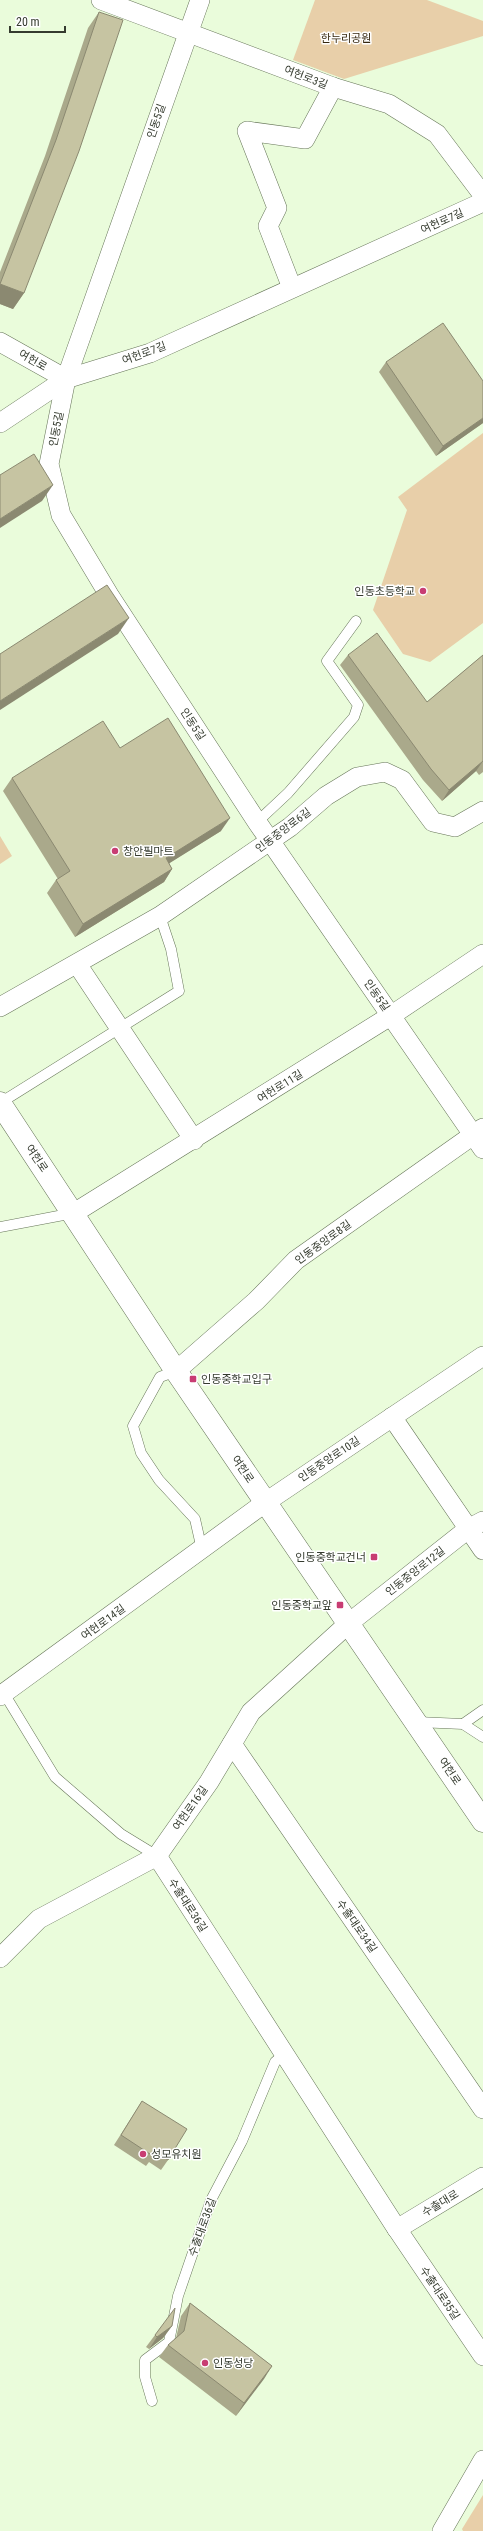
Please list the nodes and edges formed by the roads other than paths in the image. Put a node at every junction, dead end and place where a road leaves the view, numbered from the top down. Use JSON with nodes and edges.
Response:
{"nodes":[{"id":1,"x":101,"y":0,"type":"edge"},
{"id":2,"x":200,"y":0,"type":"edge"},
{"id":3,"x":187,"y":31,"type":"junction"},
{"id":4,"x":332,"y":87,"type":"junction"},
{"id":5,"x":483,"y":195,"type":"edge"},
{"id":6,"x":483,"y":202,"type":"edge"},
{"id":7,"x":292,"y":288,"type":"junction"},
{"id":8,"x":0,"y":342,"type":"edge"},
{"id":9,"x":66,"y":379,"type":"junction"},
{"id":10,"x":0,"y":423,"type":"edge"},
{"id":11,"x":356,"y":621,"type":"dead end"},
{"id":12,"x":483,"y":811,"type":"edge"},
{"id":13,"x":257,"y":822,"type":"junction"},
{"id":14,"x":271,"y":840,"type":"junction"},
{"id":15,"x":160,"y":916,"type":"junction"},
{"id":16,"x":483,"y":954,"type":"edge"},
{"id":17,"x":77,"y":964,"type":"junction"},
{"id":18,"x":0,"y":1007,"type":"edge"},
{"id":19,"x":392,"y":1015,"type":"junction"},
{"id":20,"x":119,"y":1028,"type":"junction"},
{"id":21,"x":0,"y":1103,"type":"edge"},
{"id":22,"x":480,"y":1137,"type":"edge"},
{"id":23,"x":194,"y":1140,"type":"junction"},
{"id":24,"x":74,"y":1213,"type":"junction"},
{"id":25,"x":0,"y":1227,"type":"edge"},
{"id":26,"x":483,"y":1356,"type":"edge"},
{"id":27,"x":176,"y":1371,"type":"junction"},
{"id":28,"x":392,"y":1417,"type":"junction"},
{"id":29,"x":266,"y":1502,"type":"junction"},
{"id":30,"x":476,"y":1525,"type":"edge"},
{"id":31,"x":202,"y":1550,"type":"junction"},
{"id":32,"x":483,"y":1550,"type":"edge"},
{"id":33,"x":349,"y":1623,"type":"junction"},
{"id":34,"x":1,"y":1692,"type":"edge"},
{"id":35,"x":483,"y":1710,"type":"edge"},
{"id":36,"x":417,"y":1722,"type":"junction"},
{"id":37,"x":463,"y":1724,"type":"junction"},
{"id":38,"x":483,"y":1738,"type":"edge"},
{"id":39,"x":232,"y":1744,"type":"junction"},
{"id":40,"x":483,"y":1821,"type":"edge"},
{"id":41,"x":157,"y":1856,"type":"junction"},
{"id":42,"x":0,"y":1958,"type":"edge"},
{"id":43,"x":283,"y":2055,"type":"junction"},
{"id":44,"x":483,"y":2109,"type":"edge"},
{"id":45,"x":483,"y":2177,"type":"edge"},
{"id":46,"x":397,"y":2229,"type":"junction"},
{"id":47,"x":483,"y":2356,"type":"edge"},
{"id":48,"x":152,"y":2401,"type":"dead end"},
{"id":49,"x":483,"y":2460,"type":"edge"},
{"id":50,"x":446,"y":2529,"type":"edge"}],
"edges":[{"from":1,"to":3,"type":"street","name":"여헌로3길"},
{"from":2,"to":3,"type":"street","name":"인동5길"},
{"from":3,"to":4,"type":"street","name":"여헌로3길"},
{"from":3,"to":9,"type":"street","name":"인동5길"},
{"from":4,"to":5,"type":"street","name":"여헌로3길"},
{"from":4,"to":7,"type":"street"},
{"from":6,"to":7,"type":"street","name":"여헌로7길"},
{"from":7,"to":9,"type":"street","name":"여헌로7길"},
{"from":8,"to":9,"type":"street","name":"여헌로"},
{"from":9,"to":10,"type":"street","name":"여헌로7길"},
{"from":9,"to":13,"type":"street","name":"인동5길"},
{"from":11,"to":13,"type":"lane"},
{"from":12,"to":14,"type":"street","name":"인동중앙로6길"},
{"from":13,"to":14,"type":"street","name":"인동5길"},
{"from":14,"to":15,"type":"street","name":"인동중앙로6길"},
{"from":14,"to":19,"type":"street","name":"인동5길"},
{"from":15,"to":17,"type":"street","name":"인동중앙로6길"},
{"from":15,"to":20,"type":"lane"},
{"from":16,"to":19,"type":"street","name":"여헌로11길"},
{"from":17,"to":18,"type":"street","name":"인동중앙로6길"},
{"from":17,"to":20,"type":"street"},
{"from":19,"to":22,"type":"street","name":"인동5길"},
{"from":19,"to":23,"type":"street","name":"여헌로11길"},
{"from":20,"to":21,"type":"lane"},
{"from":20,"to":23,"type":"street"},
{"from":21,"to":24,"type":"street","name":"여헌로"},
{"from":22,"to":27,"type":"street","name":"인동중앙로8길"},
{"from":23,"to":24,"type":"street","name":"여헌로11길"},
{"from":24,"to":25,"type":"lane"},
{"from":24,"to":27,"type":"street","name":"여헌로"},
{"from":26,"to":28,"type":"street","name":"인동중앙로10길"},
{"from":27,"to":29,"type":"street","name":"여헌로"},
{"from":27,"to":31,"type":"lane"},
{"from":28,"to":29,"type":"street","name":"인동중앙로10길"},
{"from":28,"to":30,"type":"street"},
{"from":29,"to":31,"type":"street","name":"여헌로14길"},
{"from":29,"to":33,"type":"street","name":"여헌로"},
{"from":30,"to":32,"type":"street"},
{"from":30,"to":33,"type":"street","name":"인동중앙로12길"},
{"from":31,"to":34,"type":"street","name":"여헌로14길"},
{"from":33,"to":36,"type":"street","name":"여헌로"},
{"from":33,"to":39,"type":"street","name":"여헌로16길"},
{"from":34,"to":41,"type":"lane","name":"여헌로14길"},
{"from":35,"to":37,"type":"lane"},
{"from":36,"to":37,"type":"lane"},
{"from":36,"to":40,"type":"street","name":"여헌로"},
{"from":37,"to":38,"type":"lane"},
{"from":39,"to":41,"type":"street","name":"여헌로16길"},
{"from":39,"to":44,"type":"street","name":"수출대로34길"},
{"from":41,"to":42,"type":"street","name":"여헌로16길"},
{"from":41,"to":43,"type":"street","name":"수출대로36길"},
{"from":43,"to":46,"type":"street","name":"수출대로36길"},
{"from":43,"to":48,"type":"lane","name":"수출대로36길"},
{"from":45,"to":46,"type":"street","name":"수출대로"},
{"from":46,"to":47,"type":"street","name":"수출대로35길"},
{"from":49,"to":50,"type":"street"}]}
